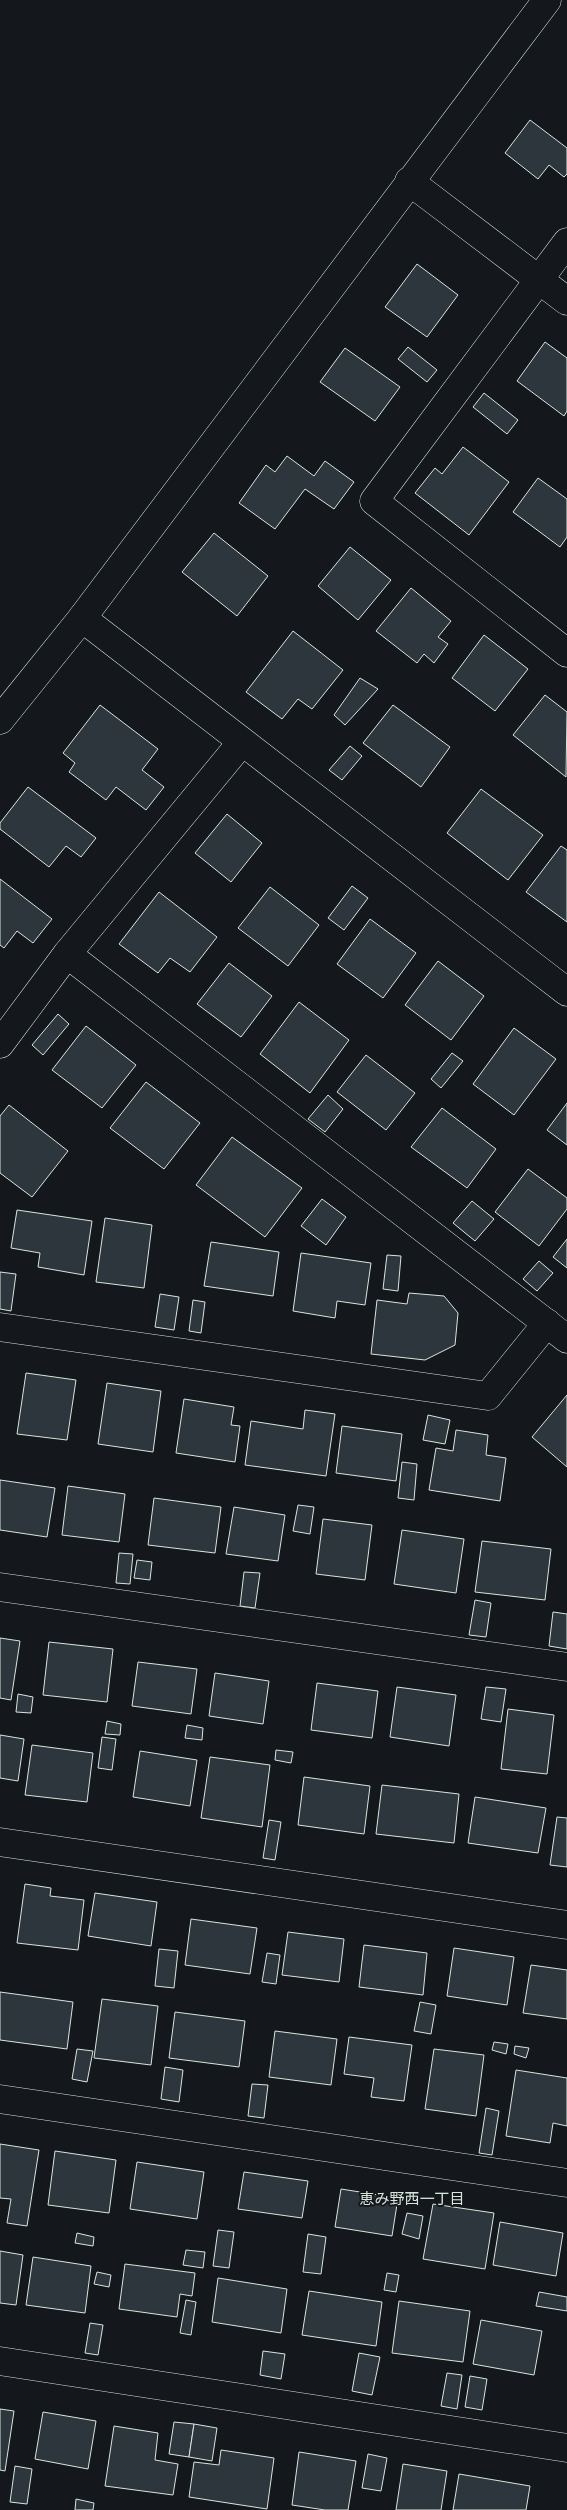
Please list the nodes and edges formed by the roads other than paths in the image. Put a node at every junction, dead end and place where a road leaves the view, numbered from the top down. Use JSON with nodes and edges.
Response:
{"nodes":[{"id":1,"x":547,"y":0,"type":"edge"},
{"id":2,"x":409,"y":181,"type":"junction"},
{"id":3,"x":567,"y":242,"type":"edge"},
{"id":4,"x":538,"y":279,"type":"junction"},
{"id":5,"x":567,"y":301,"type":"edge"},
{"id":6,"x":82,"y":618,"type":"junction"},
{"id":7,"x":567,"y":653,"type":"edge"},
{"id":8,"x":0,"y":720,"type":"edge"},
{"id":9,"x":242,"y":742,"type":"junction"},
{"id":10,"x":67,"y":954,"type":"junction"},
{"id":11,"x":567,"y":992,"type":"edge"},
{"id":12,"x":0,"y":1044,"type":"edge"},
{"id":13,"x":0,"y":1327,"type":"edge"},
{"id":14,"x":557,"y":1331,"type":"edge"},
{"id":15,"x":0,"y":1587,"type":"edge"},
{"id":16,"x":567,"y":1667,"type":"edge"},
{"id":17,"x":0,"y":1842,"type":"edge"},
{"id":18,"x":567,"y":1924,"type":"edge"},
{"id":19,"x":0,"y":2099,"type":"edge"},
{"id":20,"x":567,"y":2184,"type":"edge"},
{"id":21,"x":0,"y":2361,"type":"edge"},
{"id":22,"x":567,"y":2448,"type":"edge"}],
"edges":[{"from":1,"to":2,"type":"street"},
{"from":2,"to":4,"type":"street"},
{"from":2,"to":6,"type":"street"},
{"from":3,"to":4,"type":"street"},
{"from":4,"to":5,"type":"street"},
{"from":4,"to":7,"type":"street"},
{"from":6,"to":8,"type":"street"},
{"from":6,"to":9,"type":"street"},
{"from":9,"to":10,"type":"street"},
{"from":9,"to":11,"type":"street"},
{"from":10,"to":12,"type":"street"},
{"from":10,"to":14,"type":"street"},
{"from":13,"to":14,"type":"street"},
{"from":15,"to":16,"type":"street"},
{"from":17,"to":18,"type":"street"},
{"from":19,"to":20,"type":"street"},
{"from":21,"to":22,"type":"street"}]}
